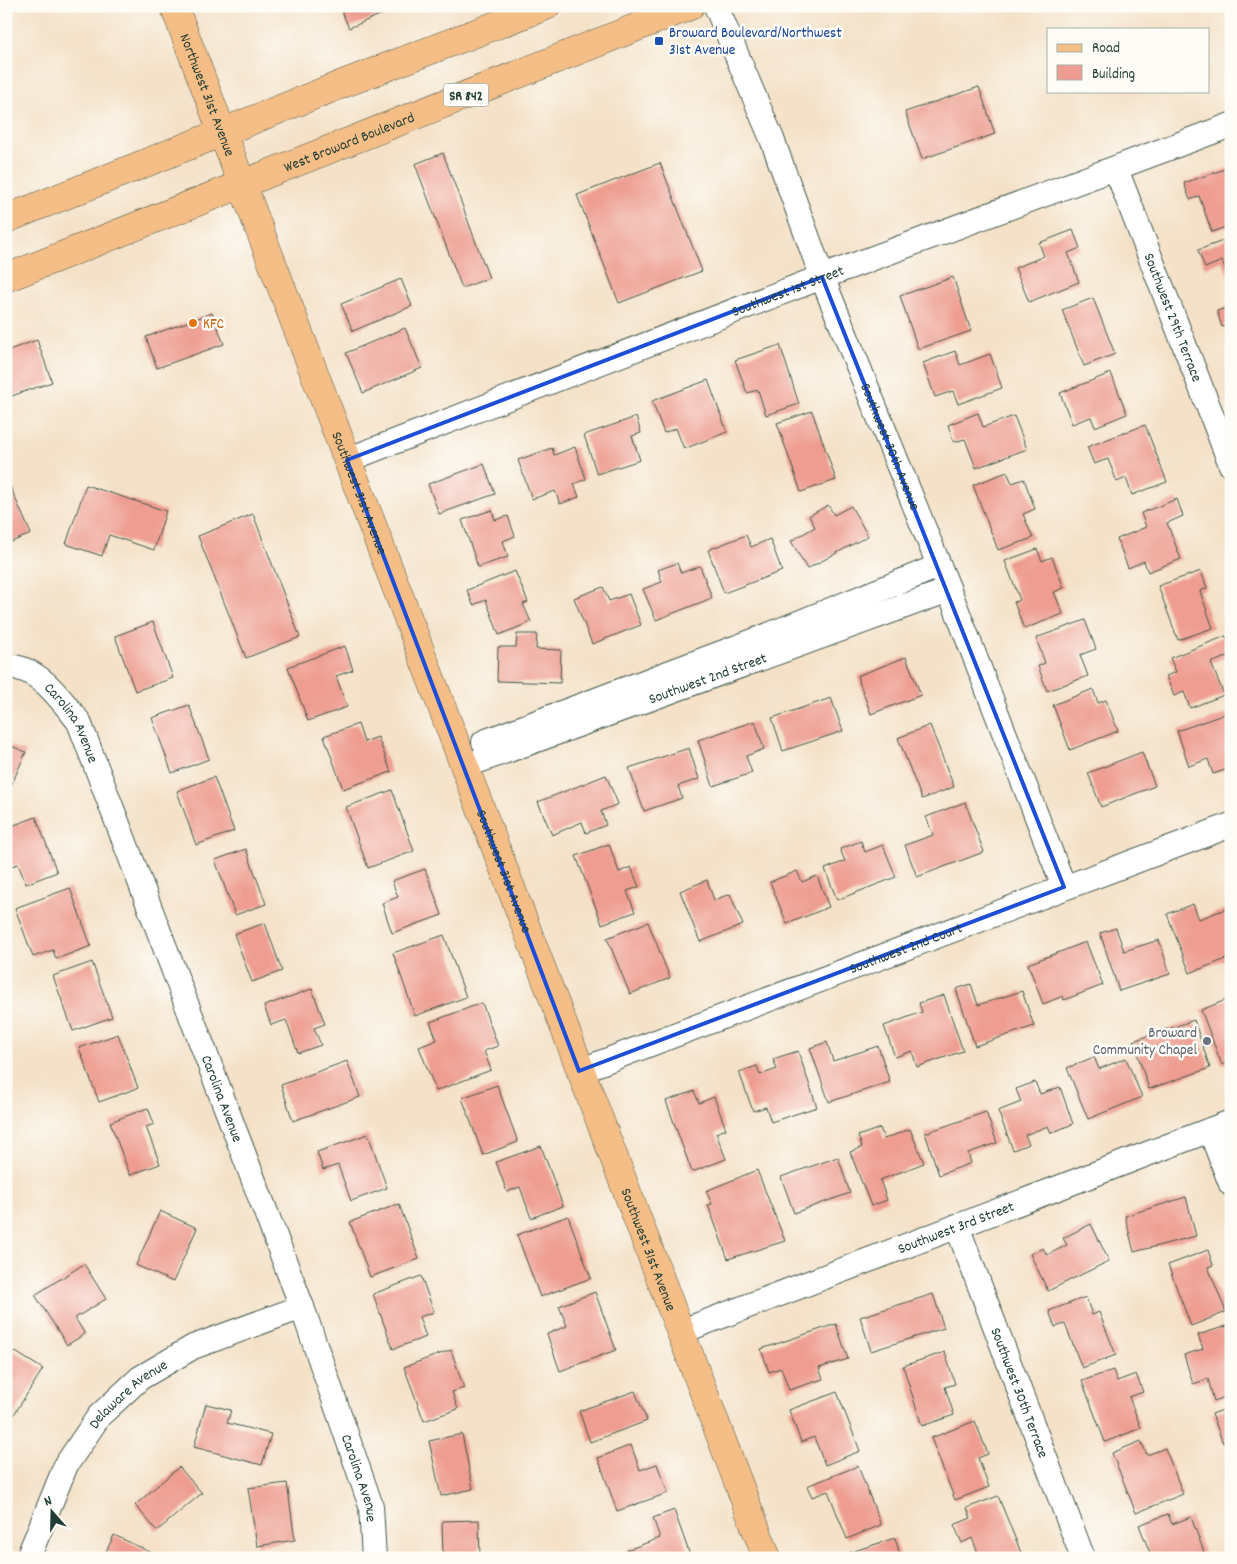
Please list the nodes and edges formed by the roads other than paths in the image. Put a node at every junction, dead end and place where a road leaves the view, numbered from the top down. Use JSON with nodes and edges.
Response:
{"nodes":[{"id":1,"x":174,"y":6,"type":"edge"},
{"id":2,"x":546,"y":6,"type":"edge"},
{"id":3,"x":690,"y":6,"type":"edge"},
{"id":4,"x":716,"y":6,"type":"edge"},
{"id":5,"x":1231,"y":125,"type":"edge"},
{"id":6,"x":224,"y":132,"type":"junction"},
{"id":7,"x":1116,"y":170,"type":"junction"},
{"id":8,"x":242,"y":184,"type":"junction"},
{"id":9,"x":6,"y":219,"type":"edge"},
{"id":10,"x":822,"y":277,"type":"junction"},
{"id":11,"x":6,"y":278,"type":"edge"},
{"id":12,"x":347,"y":460,"type":"junction"},
{"id":13,"x":1231,"y":465,"type":"edge"},
{"id":14,"x":939,"y":566,"type":"junction"},
{"id":15,"x":949,"y":590,"type":"junction"},
{"id":16,"x":12,"y":666,"type":"edge"},
{"id":17,"x":462,"y":759,"type":"junction"},
{"id":18,"x":1231,"y":825,"type":"edge"},
{"id":19,"x":1064,"y":887,"type":"junction"},
{"id":20,"x":579,"y":1071,"type":"junction"},
{"id":21,"x":1220,"y":1126,"type":"edge"},
{"id":22,"x":1231,"y":1184,"type":"edge"},
{"id":23,"x":957,"y":1226,"type":"junction"},
{"id":24,"x":302,"y":1307,"type":"junction"},
{"id":25,"x":680,"y":1332,"type":"junction"},
{"id":26,"x":28,"y":1558,"type":"edge"},
{"id":27,"x":374,"y":1558,"type":"edge"},
{"id":28,"x":767,"y":1558,"type":"edge"},
{"id":29,"x":1083,"y":1558,"type":"edge"}],
"edges":[{"from":1,"to":6,"type":"main road","name":"Northwest 31st Avenue"},
{"from":2,"to":6,"type":"main road"},
{"from":3,"to":8,"type":"main road","name":"West Broward Boulevard","number":"SR 842"},
{"from":4,"to":10,"type":"street","name":"Southwest 30th Avenue"},
{"from":5,"to":7,"type":"street","name":"Southwest 1st Street"},
{"from":6,"to":8,"type":"main road","name":"Northwest 31st Avenue"},
{"from":6,"to":9,"type":"main road"},
{"from":7,"to":10,"type":"street","name":"Southwest 1st Street"},
{"from":7,"to":13,"type":"street","name":"Southwest 29th Terrace"},
{"from":8,"to":11,"type":"main road","name":"West Broward Boulevard","number":"SR 842"},
{"from":8,"to":12,"type":"main road","name":"Southwest 31st Avenue"},
{"from":10,"to":12,"type":"street","name":"Southwest 1st Street"},
{"from":10,"to":14,"type":"street","name":"Southwest 30th Avenue"},
{"from":12,"to":17,"type":"main road","name":"Southwest 31st Avenue"},
{"from":14,"to":15,"type":"street","name":"Southwest 30th Avenue"},
{"from":14,"to":17,"type":"street","name":"Southwest 2nd Street"},
{"from":15,"to":17,"type":"street","name":"Southwest 2nd Street"},
{"from":15,"to":19,"type":"street","name":"Southwest 30th Avenue"},
{"from":16,"to":24,"type":"street","name":"Carolina Avenue"},
{"from":17,"to":20,"type":"main road","name":"Southwest 31st Avenue"},
{"from":18,"to":19,"type":"street","name":"Southwest 2nd Court"},
{"from":19,"to":20,"type":"street","name":"Southwest 2nd Court"},
{"from":20,"to":25,"type":"main road","name":"Southwest 31st Avenue"},
{"from":21,"to":22,"type":"street"},
{"from":21,"to":23,"type":"street","name":"Southwest 3rd Street"},
{"from":23,"to":25,"type":"street","name":"Southwest 3rd Street"},
{"from":23,"to":29,"type":"street","name":"Southwest 30th Terrace"},
{"from":24,"to":26,"type":"street","name":"Delaware Avenue"},
{"from":24,"to":27,"type":"street","name":"Carolina Avenue"},
{"from":25,"to":28,"type":"main road","name":"Southwest 31st Avenue"}]}
